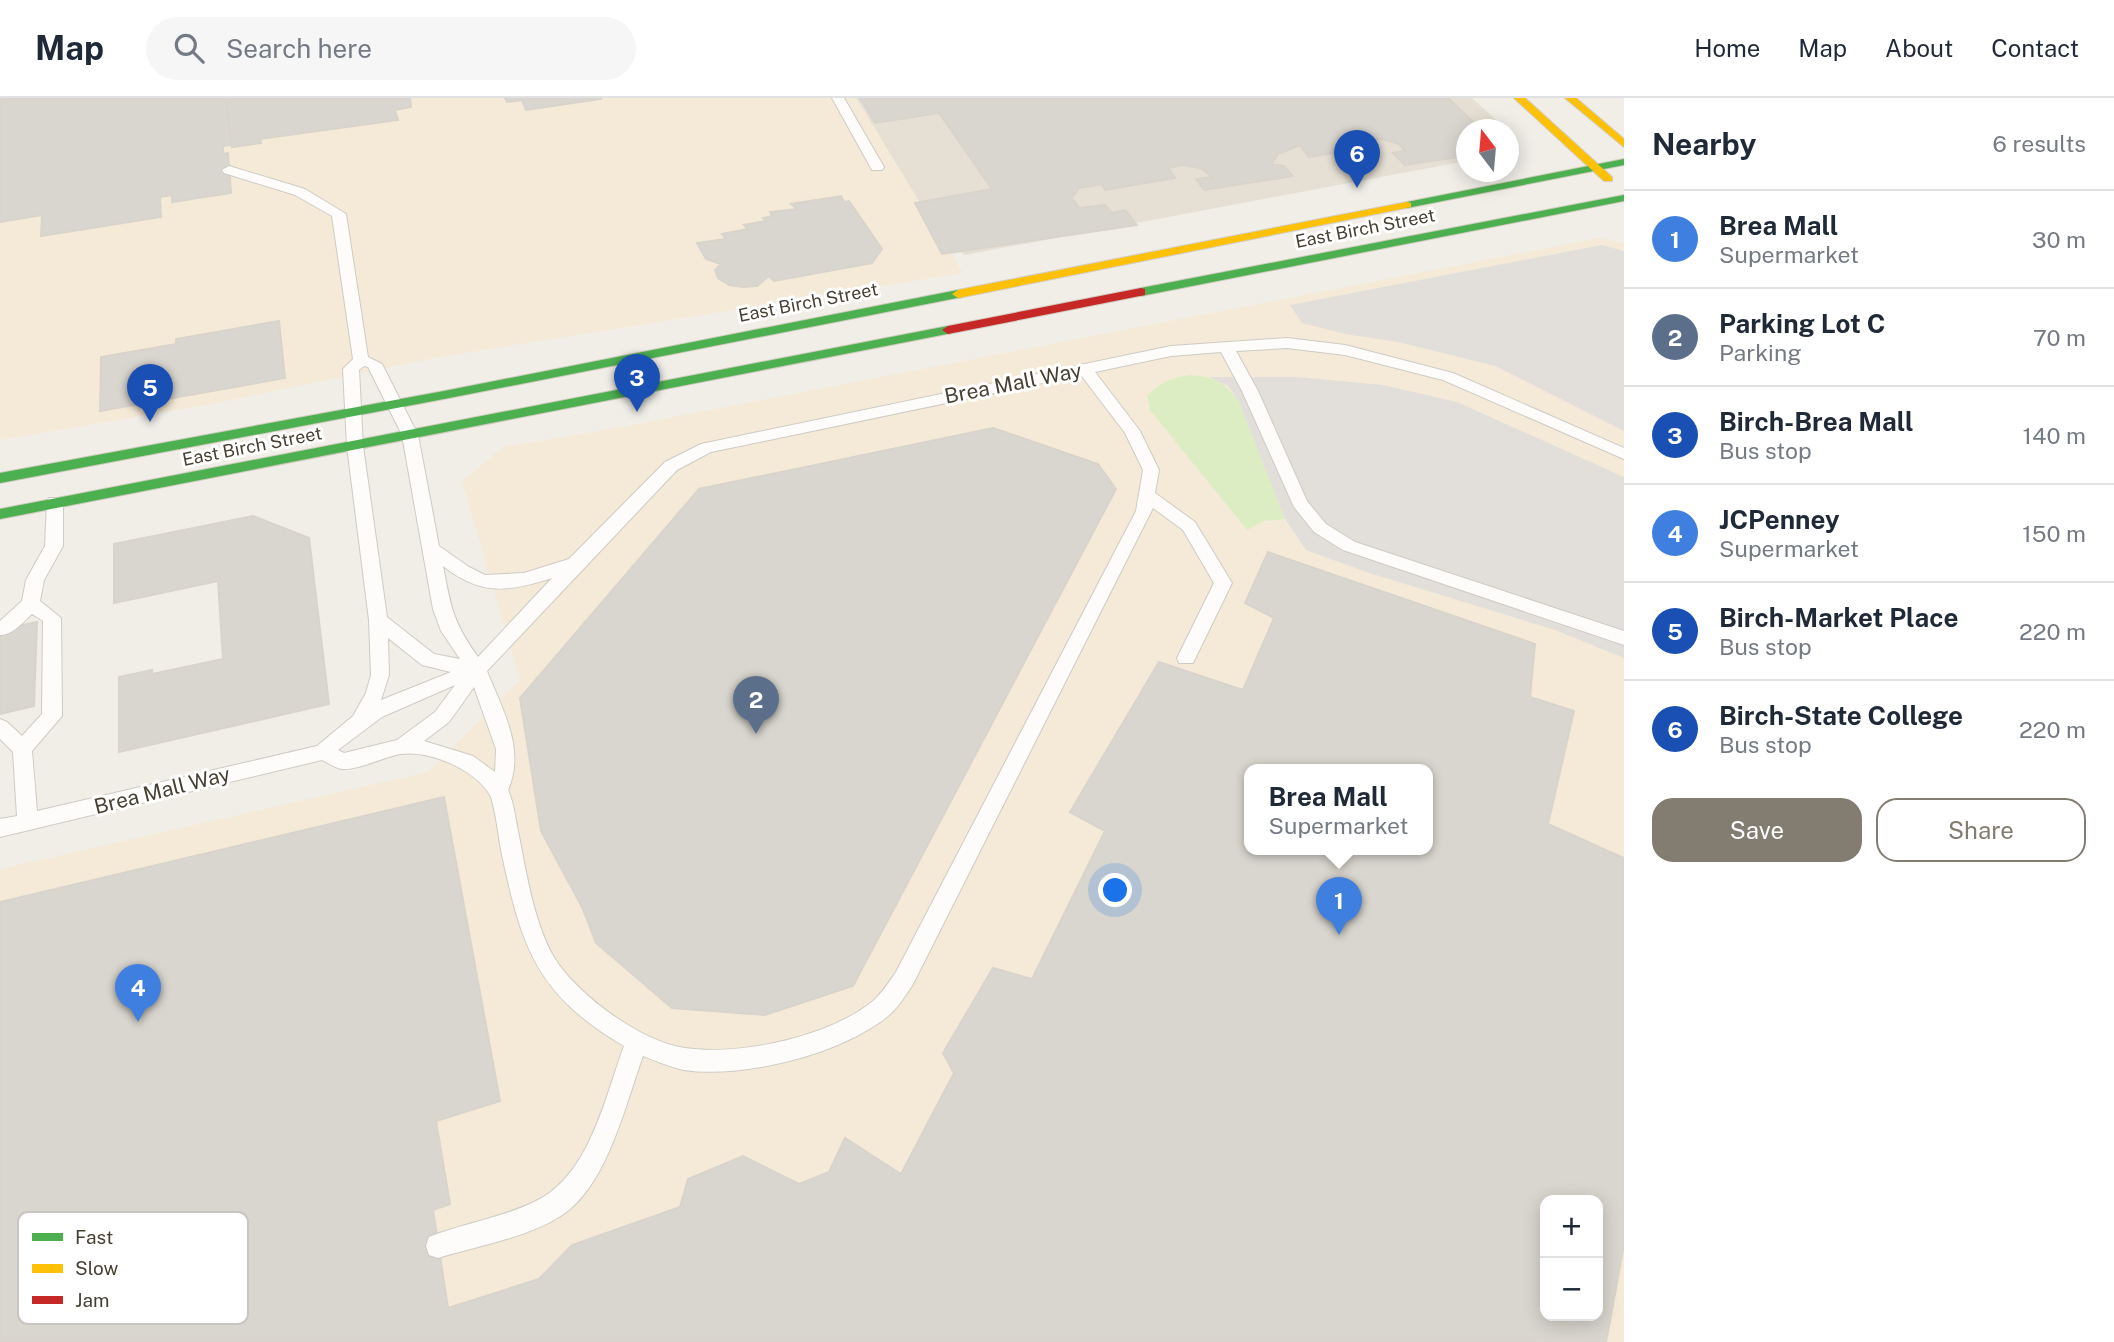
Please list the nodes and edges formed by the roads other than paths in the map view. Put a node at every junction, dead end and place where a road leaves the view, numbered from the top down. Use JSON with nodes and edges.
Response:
{"nodes":[{"id":1,"x":838,"y":98,"type":"edge"},
{"id":2,"x":1519,"y":98,"type":"edge"},
{"id":3,"x":1570,"y":98,"type":"edge"},
{"id":4,"x":1624,"y":144,"type":"edge"},
{"id":5,"x":1624,"y":162,"type":"edge"},
{"id":6,"x":877,"y":167,"type":"dead end"},
{"id":7,"x":1595,"y":167,"type":"junction"},
{"id":8,"x":229,"y":170,"type":"dead end"},
{"id":9,"x":1624,"y":196,"type":"edge"},
{"id":10,"x":1224,"y":346,"type":"junction"},
{"id":11,"x":361,"y":360,"type":"junction"},
{"id":12,"x":1085,"y":369,"type":"junction"},
{"id":13,"x":394,"y":404,"type":"junction"},
{"id":14,"x":353,"y":412,"type":"junction"},
{"id":15,"x":410,"y":435,"type":"junction"},
{"id":16,"x":355,"y":446,"type":"junction"},
{"id":17,"x":1624,"y":454,"type":"edge"},
{"id":18,"x":0,"y":478,"type":"edge"},
{"id":19,"x":1148,"y":496,"type":"junction"},
{"id":20,"x":55,"y":502,"type":"junction"},
{"id":21,"x":0,"y":514,"type":"edge"},
{"id":22,"x":433,"y":550,"type":"junction"},
{"id":23,"x":576,"y":563,"type":"junction"},
{"id":24,"x":31,"y":604,"type":"junction"},
{"id":25,"x":378,"y":620,"type":"junction"},
{"id":26,"x":3,"y":629,"type":"dead end"},
{"id":27,"x":1624,"y":638,"type":"edge"},
{"id":28,"x":1186,"y":658,"type":"dead end"},
{"id":29,"x":477,"y":670,"type":"junction"},
{"id":30,"x":361,"y":719,"type":"junction"},
{"id":31,"x":0,"y":727,"type":"edge"},
{"id":32,"x":403,"y":746,"type":"junction"},
{"id":33,"x":22,"y":749,"type":"junction"},
{"id":34,"x":323,"y":751,"type":"junction"},
{"id":35,"x":498,"y":789,"type":"junction"},
{"id":36,"x":27,"y":822,"type":"junction"},
{"id":37,"x":0,"y":828,"type":"edge"},
{"id":38,"x":637,"y":1041,"type":"junction"},
{"id":39,"x":438,"y":1246,"type":"dead end"}],
"edges":[{"from":1,"to":6,"type":"lane"},
{"from":2,"to":7,"type":"street"},
{"from":3,"to":4,"type":"street"},
{"from":5,"to":7,"type":"street","name":"East Birch Street"},
{"from":7,"to":9,"type":"street"},
{"from":7,"to":13,"type":"street","name":"East Birch Street"},
{"from":8,"to":11,"type":"lane"},
{"from":9,"to":15,"type":"street","name":"East Birch Street"},
{"from":10,"to":12,"type":"lane","name":"Brea Mall Way"},
{"from":10,"to":17,"type":"lane","name":"Brea Mall Way"},
{"from":10,"to":27,"type":"lane"},
{"from":11,"to":13,"type":"lane"},
{"from":11,"to":14,"type":"lane"},
{"from":12,"to":19,"type":"lane"},
{"from":12,"to":23,"type":"lane","name":"Brea Mall Way"},
{"from":13,"to":14,"type":"street","name":"East Birch Street"},
{"from":13,"to":15,"type":"lane"},
{"from":14,"to":16,"type":"lane"},
{"from":14,"to":18,"type":"street","name":"East Birch Street"},
{"from":15,"to":16,"type":"street","name":"East Birch Street"},
{"from":15,"to":22,"type":"lane"},
{"from":16,"to":20,"type":"street","name":"East Birch Street"},
{"from":16,"to":25,"type":"lane"},
{"from":19,"to":28,"type":"lane"},
{"from":19,"to":38,"type":"lane"},
{"from":20,"to":21,"type":"street","name":"East Birch Street"},
{"from":20,"to":24,"type":"lane"},
{"from":22,"to":23,"type":"lane"},
{"from":22,"to":29,"type":"lane"},
{"from":23,"to":29,"type":"lane","name":"Brea Mall Way"},
{"from":24,"to":26,"type":"lane"},
{"from":24,"to":33,"type":"lane"},
{"from":25,"to":29,"type":"lane"},
{"from":25,"to":30,"type":"lane"},
{"from":29,"to":30,"type":"lane","name":"Brea Mall Way"},
{"from":29,"to":32,"type":"lane","name":"Brea Mall Way"},
{"from":29,"to":35,"type":"lane"},
{"from":30,"to":34,"type":"lane","name":"Brea Mall Way"},
{"from":31,"to":33,"type":"lane"},
{"from":32,"to":34,"type":"lane","name":"Brea Mall Way"},
{"from":32,"to":35,"type":"lane"},
{"from":33,"to":36,"type":"lane"},
{"from":34,"to":36,"type":"lane","name":"Brea Mall Way"},
{"from":35,"to":38,"type":"lane"},
{"from":36,"to":37,"type":"lane","name":"Brea Mall Way"},
{"from":38,"to":39,"type":"lane"}]}
